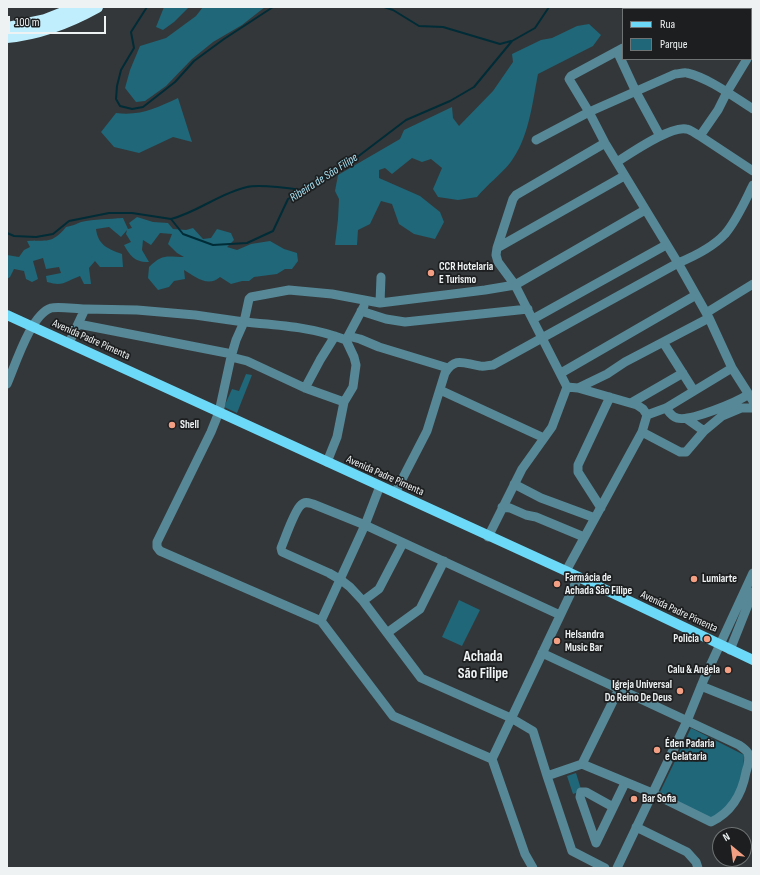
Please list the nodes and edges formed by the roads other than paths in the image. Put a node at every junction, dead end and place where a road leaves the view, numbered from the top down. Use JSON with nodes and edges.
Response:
{"nodes":[{"id":1,"x":78,"y":7,"type":"edge"},
{"id":2,"x":97,"y":7,"type":"edge"},
{"id":3,"x":7,"y":28,"type":"edge"},
{"id":4,"x":7,"y":37,"type":"edge"},
{"id":5,"x":620,"y":49,"type":"edge"},
{"id":6,"x":624,"y":60,"type":"edge"},
{"id":7,"x":746,"y":60,"type":"edge"},
{"id":8,"x":636,"y":92,"type":"junction"},
{"id":9,"x":727,"y":92,"type":"junction"},
{"id":10,"x":753,"y":109,"type":"edge"},
{"id":11,"x":589,"y":112,"type":"junction"},
{"id":12,"x":660,"y":136,"type":"junction"},
{"id":13,"x":700,"y":136,"type":"junction"},
{"id":14,"x":536,"y":140,"type":"dead end"},
{"id":15,"x":605,"y":144,"type":"junction"},
{"id":16,"x":617,"y":162,"type":"junction"},
{"id":17,"x":753,"y":171,"type":"edge"},
{"id":18,"x":624,"y":176,"type":"junction"},
{"id":19,"x":753,"y":185,"type":"edge"},
{"id":20,"x":645,"y":210,"type":"junction"},
{"id":21,"x":666,"y":245,"type":"junction"},
{"id":22,"x":497,"y":248,"type":"junction"},
{"id":23,"x":678,"y":263,"type":"junction"},
{"id":24,"x":381,"y":276,"type":"dead end"},
{"id":25,"x":753,"y":284,"type":"edge"},
{"id":26,"x":515,"y":285,"type":"junction"},
{"id":27,"x":696,"y":295,"type":"junction"},
{"id":28,"x":366,"y":301,"type":"junction"},
{"id":29,"x":380,"y":303,"type":"junction"},
{"id":30,"x":85,"y":309,"type":"junction"},
{"id":31,"x":528,"y":309,"type":"junction"},
{"id":32,"x":361,"y":311,"type":"junction"},
{"id":33,"x":7,"y":315,"type":"edge"},
{"id":34,"x":707,"y":316,"type":"junction"},
{"id":35,"x":533,"y":319,"type":"junction"},
{"id":36,"x":244,"y":322,"type":"junction"},
{"id":37,"x":78,"y":324,"type":"junction"},
{"id":38,"x":31,"y":326,"type":"junction"},
{"id":39,"x":335,"y":336,"type":"junction"},
{"id":40,"x":543,"y":337,"type":"junction"},
{"id":41,"x":347,"y":338,"type":"junction"},
{"id":42,"x":663,"y":342,"type":"junction"},
{"id":43,"x":69,"y":343,"type":"junction"},
{"id":44,"x":232,"y":356,"type":"junction"},
{"id":45,"x":448,"y":368,"type":"junction"},
{"id":46,"x":732,"y":368,"type":"junction"},
{"id":47,"x":562,"y":373,"type":"junction"},
{"id":48,"x":683,"y":373,"type":"junction"},
{"id":49,"x":7,"y":384,"type":"edge"},
{"id":50,"x":568,"y":387,"type":"junction"},
{"id":51,"x":305,"y":388,"type":"junction"},
{"id":52,"x":578,"y":388,"type":"junction"},
{"id":53,"x":440,"y":390,"type":"junction"},
{"id":54,"x":694,"y":391,"type":"junction"},
{"id":55,"x":610,"y":397,"type":"junction"},
{"id":56,"x":751,"y":398,"type":"edge"},
{"id":57,"x":344,"y":402,"type":"junction"},
{"id":58,"x":631,"y":403,"type":"junction"},
{"id":59,"x":666,"y":408,"type":"junction"},
{"id":60,"x":753,"y":408,"type":"edge"},
{"id":61,"x":219,"y":412,"type":"junction"},
{"id":62,"x":647,"y":415,"type":"junction"},
{"id":63,"x":687,"y":419,"type":"junction"},
{"id":64,"x":704,"y":431,"type":"junction"},
{"id":65,"x":642,"y":432,"type":"junction"},
{"id":66,"x":544,"y":438,"type":"junction"},
{"id":67,"x":327,"y":462,"type":"junction"},
{"id":68,"x":514,"y":484,"type":"junction"},
{"id":69,"x":380,"y":486,"type":"junction"},
{"id":70,"x":395,"y":493,"type":"junction"},
{"id":71,"x":502,"y":507,"type":"junction"},
{"id":72,"x":601,"y":508,"type":"junction"},
{"id":73,"x":595,"y":518,"type":"junction"},
{"id":74,"x":365,"y":525,"type":"junction"},
{"id":75,"x":488,"y":536,"type":"junction"},
{"id":76,"x":584,"y":537,"type":"junction"},
{"id":77,"x":403,"y":542,"type":"junction"},
{"id":78,"x":444,"y":561,"type":"junction"},
{"id":79,"x":566,"y":571,"type":"junction"},
{"id":80,"x":753,"y":573,"type":"edge"},
{"id":81,"x":578,"y":578,"type":"junction"},
{"id":82,"x":341,"y":580,"type":"junction"},
{"id":83,"x":753,"y":592,"type":"edge"},
{"id":84,"x":363,"y":601,"type":"junction"},
{"id":85,"x":560,"y":615,"type":"junction"},
{"id":86,"x":321,"y":621,"type":"junction"},
{"id":87,"x":387,"y":633,"type":"junction"},
{"id":88,"x":725,"y":647,"type":"junction"},
{"id":89,"x":542,"y":652,"type":"junction"},
{"id":90,"x":753,"y":660,"type":"edge"},
{"id":91,"x":701,"y":686,"type":"junction"},
{"id":92,"x":619,"y":689,"type":"junction"},
{"id":93,"x":753,"y":707,"type":"edge"},
{"id":94,"x":511,"y":718,"type":"junction"},
{"id":95,"x":687,"y":721,"type":"junction"},
{"id":96,"x":492,"y":759,"type":"junction"},
{"id":97,"x":582,"y":764,"type":"junction"},
{"id":98,"x":546,"y":776,"type":"junction"},
{"id":99,"x":625,"y":783,"type":"junction"},
{"id":100,"x":652,"y":793,"type":"junction"},
{"id":101,"x":613,"y":807,"type":"junction"},
{"id":102,"x":636,"y":826,"type":"junction"},
{"id":103,"x":533,"y":868,"type":"edge"},
{"id":104,"x":605,"y":868,"type":"edge"},
{"id":105,"x":617,"y":868,"type":"edge"},
{"id":106,"x":698,"y":868,"type":"edge"}],
"edges":[{"from":1,"to":3,"type":"highway"},
{"from":2,"to":4,"type":"highway"},
{"from":5,"to":11,"type":"street"},
{"from":6,"to":8,"type":"street"},
{"from":7,"to":9,"type":"street"},
{"from":8,"to":9,"type":"street"},
{"from":8,"to":11,"type":"street"},
{"from":8,"to":12,"type":"street"},
{"from":9,"to":10,"type":"street"},
{"from":9,"to":13,"type":"street"},
{"from":11,"to":14,"type":"street"},
{"from":11,"to":15,"type":"street"},
{"from":12,"to":13,"type":"street"},
{"from":12,"to":16,"type":"street"},
{"from":13,"to":17,"type":"street"},
{"from":15,"to":16,"type":"street"},
{"from":15,"to":22,"type":"street"},
{"from":16,"to":18,"type":"street"},
{"from":18,"to":20,"type":"street"},
{"from":18,"to":22,"type":"street"},
{"from":19,"to":23,"type":"street"},
{"from":20,"to":21,"type":"street"},
{"from":20,"to":26,"type":"street"},
{"from":21,"to":23,"type":"street"},
{"from":21,"to":35,"type":"street"},
{"from":22,"to":26,"type":"street"},
{"from":23,"to":27,"type":"street"},
{"from":23,"to":40,"type":"street"},
{"from":24,"to":29,"type":"street"},
{"from":25,"to":34,"type":"street"},
{"from":26,"to":29,"type":"street"},
{"from":26,"to":31,"type":"street"},
{"from":27,"to":34,"type":"street"},
{"from":27,"to":47,"type":"street"},
{"from":28,"to":29,"type":"street"},
{"from":28,"to":32,"type":"street"},
{"from":28,"to":36,"type":"street"},
{"from":30,"to":36,"type":"street"},
{"from":30,"to":37,"type":"street"},
{"from":30,"to":38,"type":"street"},
{"from":31,"to":32,"type":"street"},
{"from":31,"to":35,"type":"street"},
{"from":32,"to":41,"type":"street"},
{"from":33,"to":38,"type":"main road","name":"Avenida Padre Pimenta"},
{"from":34,"to":42,"type":"street"},
{"from":34,"to":46,"type":"street"},
{"from":35,"to":40,"type":"street"},
{"from":36,"to":39,"type":"street"},
{"from":36,"to":44,"type":"street"},
{"from":37,"to":43,"type":"street"},
{"from":37,"to":44,"type":"street"},
{"from":38,"to":43,"type":"main road","name":"Avenida Padre Pimenta"},
{"from":38,"to":49,"type":"street"},
{"from":39,"to":41,"type":"street"},
{"from":39,"to":51,"type":"street"},
{"from":40,"to":45,"type":"street"},
{"from":40,"to":47,"type":"street"},
{"from":41,"to":45,"type":"street"},
{"from":41,"to":57,"type":"street"},
{"from":42,"to":48,"type":"street"},
{"from":42,"to":52,"type":"street"},
{"from":43,"to":61,"type":"main road","name":"Avenida Padre Pimenta"},
{"from":44,"to":51,"type":"street"},
{"from":44,"to":61,"type":"street"},
{"from":45,"to":53,"type":"street"},
{"from":46,"to":54,"type":"street"},
{"from":46,"to":56,"type":"street"},
{"from":47,"to":50,"type":"street"},
{"from":48,"to":54,"type":"street"},
{"from":48,"to":58,"type":"street"},
{"from":50,"to":52,"type":"street"},
{"from":50,"to":66,"type":"street"},
{"from":51,"to":57,"type":"street"},
{"from":52,"to":55,"type":"street"},
{"from":53,"to":66,"type":"street"},
{"from":53,"to":70,"type":"street"},
{"from":54,"to":59,"type":"street"},
{"from":55,"to":58,"type":"street"},
{"from":55,"to":72,"type":"street"},
{"from":56,"to":63,"type":"street"},
{"from":57,"to":67,"type":"street"},
{"from":58,"to":62,"type":"street"},
{"from":59,"to":62,"type":"street"},
{"from":59,"to":63,"type":"street"},
{"from":60,"to":64,"type":"street"},
{"from":61,"to":67,"type":"main road","name":"Avenida Padre Pimenta"},
{"from":61,"to":86,"type":"street"},
{"from":62,"to":65,"type":"street"},
{"from":63,"to":64,"type":"street"},
{"from":64,"to":65,"type":"street"},
{"from":65,"to":72,"type":"street"},
{"from":66,"to":68,"type":"street"},
{"from":67,"to":69,"type":"main road","name":"Avenida Padre Pimenta"},
{"from":68,"to":71,"type":"street"},
{"from":68,"to":73,"type":"street"},
{"from":69,"to":70,"type":"main road","name":"Avenida Padre Pimenta"},
{"from":69,"to":74,"type":"street"},
{"from":70,"to":75,"type":"main road","name":"Avenida Padre Pimenta"},
{"from":71,"to":75,"type":"street"},
{"from":71,"to":76,"type":"street"},
{"from":72,"to":73,"type":"street"},
{"from":73,"to":76,"type":"street"},
{"from":74,"to":77,"type":"street"},
{"from":74,"to":82,"type":"street"},
{"from":74,"to":82,"type":"street"},
{"from":75,"to":79,"type":"main road","name":"Avenida Padre Pimenta"},
{"from":76,"to":79,"type":"street"},
{"from":77,"to":78,"type":"street"},
{"from":77,"to":84,"type":"street"},
{"from":78,"to":85,"type":"street"},
{"from":78,"to":87,"type":"street"},
{"from":79,"to":81,"type":"main road","name":"Avenida Padre Pimenta"},
{"from":80,"to":88,"type":"street"},
{"from":81,"to":85,"type":"street"},
{"from":81,"to":88,"type":"main road","name":"Avenida Padre Pimenta"},
{"from":82,"to":84,"type":"street"},
{"from":82,"to":86,"type":"street"},
{"from":83,"to":88,"type":"street"},
{"from":84,"to":87,"type":"street"},
{"from":85,"to":89,"type":"street"},
{"from":86,"to":96,"type":"street"},
{"from":87,"to":94,"type":"street"},
{"from":88,"to":90,"type":"main road","name":"Avenida Padre Pimenta"},
{"from":88,"to":91,"type":"street"},
{"from":89,"to":92,"type":"street"},
{"from":89,"to":94,"type":"street"},
{"from":91,"to":93,"type":"street"},
{"from":91,"to":95,"type":"street"},
{"from":92,"to":95,"type":"street"},
{"from":92,"to":97,"type":"street"},
{"from":94,"to":96,"type":"street"},
{"from":94,"to":98,"type":"street"},
{"from":95,"to":100,"type":"street"},
{"from":95,"to":100,"type":"street"},
{"from":96,"to":103,"type":"street"},
{"from":97,"to":98,"type":"street"},
{"from":97,"to":99,"type":"street"},
{"from":98,"to":104,"type":"street"},
{"from":99,"to":100,"type":"street"},
{"from":99,"to":101,"type":"street"},
{"from":100,"to":102,"type":"street"},
{"from":101,"to":101,"type":"street"},
{"from":102,"to":105,"type":"street"},
{"from":102,"to":106,"type":"street"}]}
